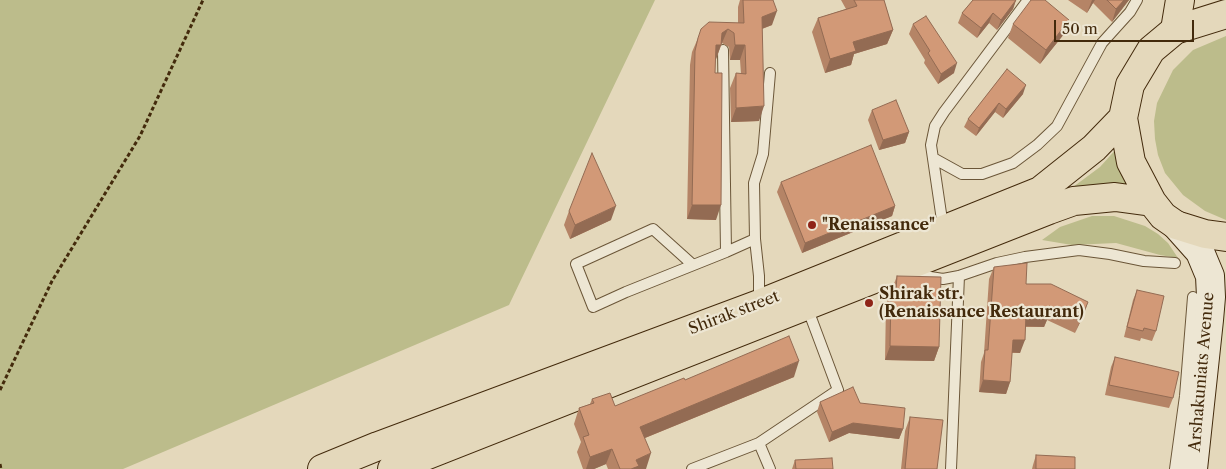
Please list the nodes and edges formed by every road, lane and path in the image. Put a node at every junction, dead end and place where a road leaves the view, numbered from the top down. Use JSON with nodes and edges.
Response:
{"nodes":[{"id":1,"x":203,"y":0,"type":"edge"},
{"id":2,"x":1028,"y":0,"type":"edge"},
{"id":3,"x":1137,"y":0,"type":"edge"},
{"id":4,"x":1180,"y":0,"type":"edge"},
{"id":5,"x":1226,"y":14,"type":"edge"},
{"id":6,"x":1175,"y":30,"type":"junction"},
{"id":7,"x":723,"y":50,"type":"edge"},
{"id":8,"x":770,"y":73,"type":"dead end"},
{"id":9,"x":1123,"y":118,"type":"junction"},
{"id":10,"x":933,"y":158,"type":"junction"},
{"id":11,"x":1152,"y":202,"type":"junction"},
{"id":12,"x":1176,"y":225,"type":"junction"},
{"id":13,"x":944,"y":230,"type":"junction"},
{"id":14,"x":1226,"y":237,"type":"edge"},
{"id":15,"x":755,"y":238,"type":"junction"},
{"id":16,"x":726,"y":252,"type":"junction"},
{"id":17,"x":1175,"y":263,"type":"dead end"},
{"id":18,"x":912,"y":264,"type":"junction"},
{"id":19,"x":693,"y":265,"type":"junction"},
{"id":20,"x":959,"y":276,"type":"junction"},
{"id":21,"x":1193,"y":297,"type":"dead end"},
{"id":22,"x":1226,"y":297,"type":"edge"},
{"id":23,"x":759,"y":304,"type":"junction"},
{"id":24,"x":806,"y":306,"type":"junction"},
{"id":25,"x":0,"y":390,"type":"edge"},
{"id":26,"x":759,"y":442,"type":"junction"},
{"id":27,"x":0,"y":464,"type":"edge"},
{"id":28,"x":1,"y":469,"type":"edge"},
{"id":29,"x":322,"y":469,"type":"edge"},
{"id":30,"x":392,"y":469,"type":"edge"},
{"id":31,"x":692,"y":469,"type":"edge"},
{"id":32,"x":770,"y":469,"type":"edge"},
{"id":33,"x":951,"y":469,"type":"edge"},
{"id":34,"x":1174,"y":469,"type":"edge"},
{"id":35,"x":1193,"y":469,"type":"edge"},
{"id":36,"x":1207,"y":469,"type":"edge"}],
"edges":[{"from":1,"to":25,"type":"path"},
{"from":2,"to":10,"type":"lane"},
{"from":3,"to":10,"type":"lane"},
{"from":4,"to":6,"type":"main road"},
{"from":5,"to":6,"type":"main road"},
{"from":6,"to":9,"type":"main road"},
{"from":7,"to":16,"type":"lane"},
{"from":8,"to":15,"type":"lane"},
{"from":9,"to":11,"type":"main road"},
{"from":9,"to":13,"type":"main road","name":"Shirak street"},
{"from":10,"to":13,"type":"lane"},
{"from":11,"to":12,"type":"main road"},
{"from":11,"to":18,"type":"main road","name":"Shirak street"},
{"from":12,"to":14,"type":"main road"},
{"from":12,"to":35,"type":"street","name":"Arshakuniats Avenue"},
{"from":13,"to":23,"type":"main road","name":"Shirak street"},
{"from":15,"to":16,"type":"lane"},
{"from":15,"to":23,"type":"lane"},
{"from":16,"to":19,"type":"lane"},
{"from":17,"to":20,"type":"lane"},
{"from":18,"to":20,"type":"lane"},
{"from":18,"to":24,"type":"main road","name":"Shirak street"},
{"from":19,"to":19,"type":"lane"},
{"from":20,"to":33,"type":"lane"},
{"from":21,"to":34,"type":"lane"},
{"from":22,"to":36,"type":"street","name":"Arshakuniats Avenue"},
{"from":23,"to":29,"type":"main road","name":"Shirak street"},
{"from":24,"to":26,"type":"lane"},
{"from":24,"to":30,"type":"main road","name":"Shirak street"},
{"from":26,"to":31,"type":"lane"},
{"from":26,"to":32,"type":"lane"},
{"from":27,"to":28,"type":"path"}]}
